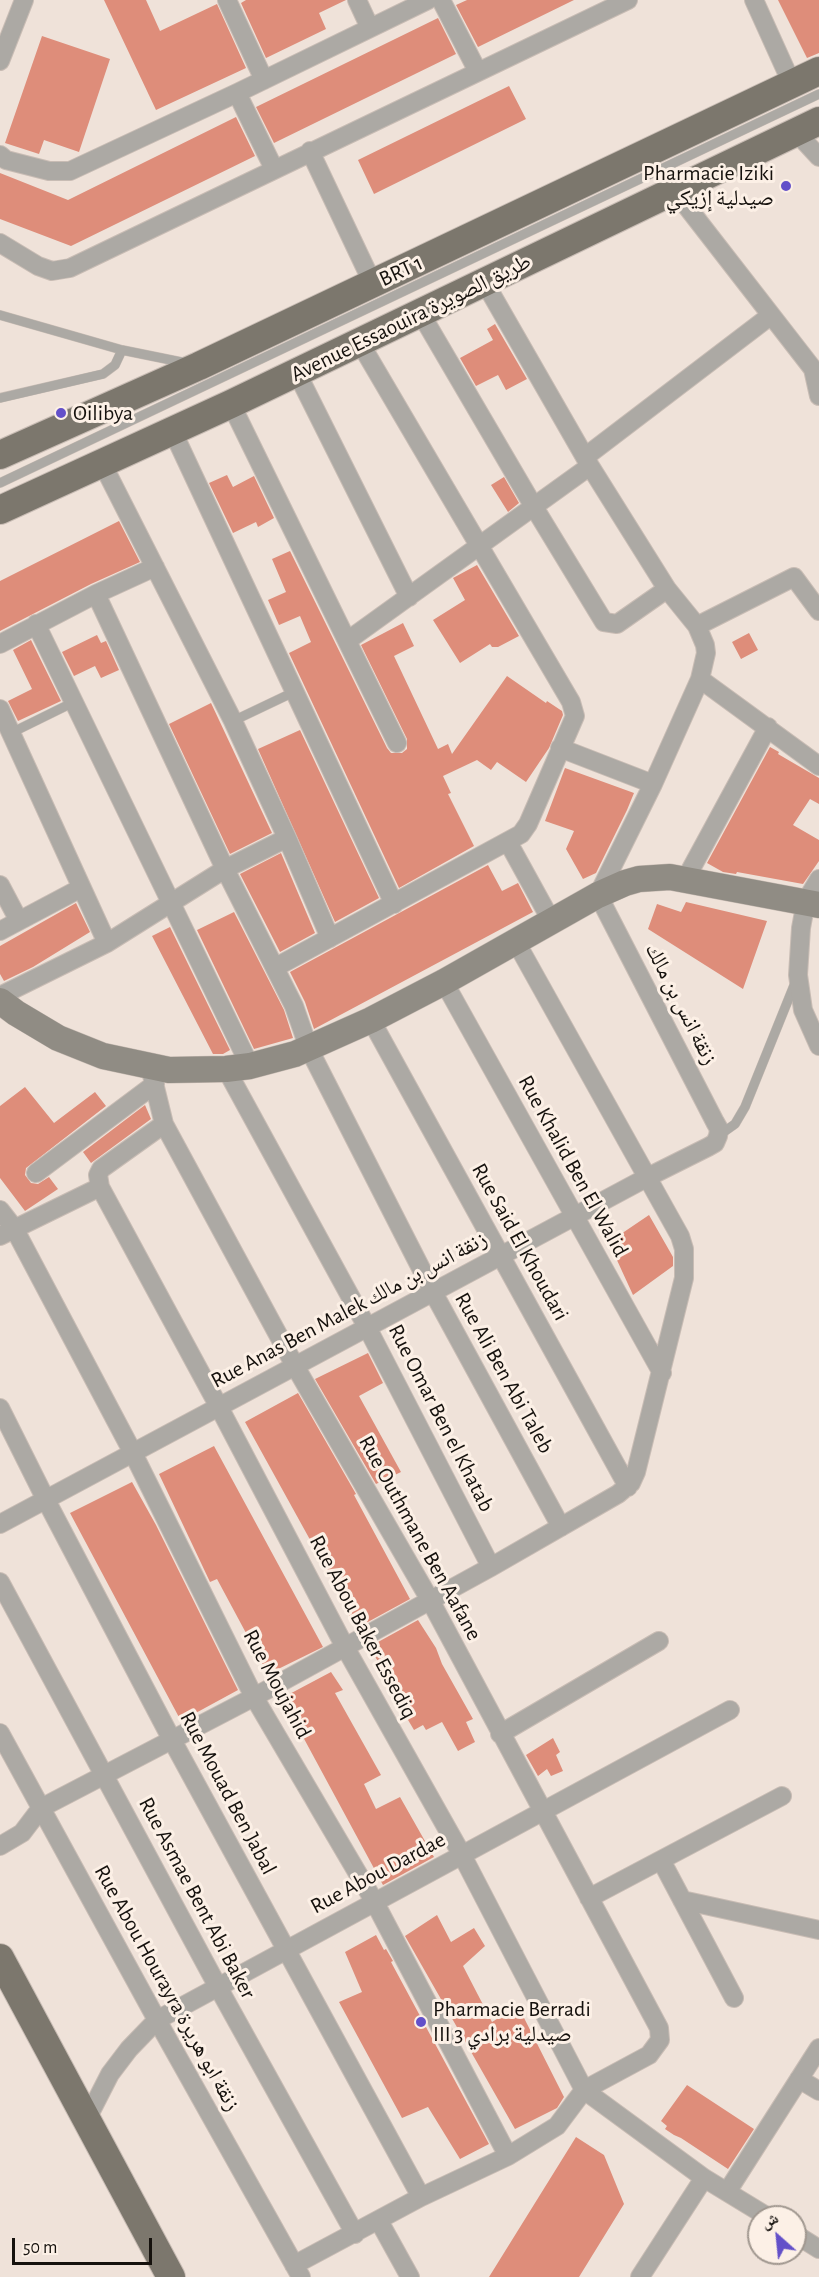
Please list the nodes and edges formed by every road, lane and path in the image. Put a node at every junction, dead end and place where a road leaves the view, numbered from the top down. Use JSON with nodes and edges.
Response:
{"nodes":[{"id":1,"x":227,"y":0,"type":"edge"},
{"id":2,"x":357,"y":0,"type":"edge"},
{"id":3,"x":428,"y":0,"type":"edge"},
{"id":4,"x":441,"y":0,"type":"edge"},
{"id":5,"x":628,"y":0,"type":"edge"},
{"id":6,"x":754,"y":0,"type":"edge"},
{"id":7,"x":21,"y":8,"type":"edge"},
{"id":8,"x":0,"y":11,"type":"edge"},
{"id":9,"x":370,"y":28,"type":"junction"},
{"id":10,"x":0,"y":62,"type":"edge"},
{"id":11,"x":819,"y":71,"type":"edge"},
{"id":12,"x":478,"y":72,"type":"junction"},
{"id":13,"x":264,"y":80,"type":"junction"},
{"id":14,"x":792,"y":84,"type":"junction"},
{"id":15,"x":237,"y":93,"type":"junction"},
{"id":16,"x":819,"y":94,"type":"edge"},
{"id":17,"x":807,"y":126,"type":"edge"},
{"id":18,"x":310,"y":152,"type":"junction"},
{"id":19,"x":0,"y":155,"type":"edge"},
{"id":20,"x":819,"y":157,"type":"edge"},
{"id":21,"x":274,"y":169,"type":"junction"},
{"id":22,"x":674,"y":190,"type":"junction"},
{"id":23,"x":0,"y":243,"type":"edge"},
{"id":24,"x":485,"y":283,"type":"junction"},
{"id":25,"x":373,"y":284,"type":"junction"},
{"id":26,"x":421,"y":314,"type":"junction"},
{"id":27,"x":0,"y":315,"type":"edge"},
{"id":28,"x":770,"y":316,"type":"junction"},
{"id":29,"x":360,"y":343,"type":"junction"},
{"id":30,"x":122,"y":350,"type":"junction"},
{"id":31,"x":198,"y":366,"type":"junction"},
{"id":32,"x":297,"y":373,"type":"junction"},
{"id":33,"x":819,"y":396,"type":"edge"},
{"id":34,"x":0,"y":398,"type":"edge"},
{"id":35,"x":231,"y":404,"type":"junction"},
{"id":36,"x":173,"y":432,"type":"junction"},
{"id":37,"x":3,"y":452,"type":"edge"},
{"id":38,"x":588,"y":462,"type":"junction"},
{"id":39,"x":103,"y":465,"type":"junction"},
{"id":40,"x":0,"y":483,"type":"edge"},
{"id":41,"x":534,"y":507,"type":"junction"},
{"id":42,"x":0,"y":510,"type":"edge"},
{"id":43,"x":480,"y":546,"type":"junction"},
{"id":44,"x":156,"y":567,"type":"junction"},
{"id":45,"x":667,"y":589,"type":"junction"},
{"id":46,"x":96,"y":594,"type":"junction"},
{"id":47,"x":409,"y":597,"type":"junction"},
{"id":48,"x":819,"y":611,"type":"edge"},
{"id":49,"x":36,"y":624,"type":"junction"},
{"id":50,"x":697,"y":626,"type":"junction"},
{"id":51,"x":347,"y":641,"type":"junction"},
{"id":52,"x":0,"y":644,"type":"edge"},
{"id":53,"x":700,"y":679,"type":"junction"},
{"id":54,"x":296,"y":691,"type":"junction"},
{"id":55,"x":74,"y":702,"type":"junction"},
{"id":56,"x":0,"y":708,"type":"edge"},
{"id":57,"x":233,"y":721,"type":"junction"},
{"id":58,"x":768,"y":727,"type":"junction"},
{"id":59,"x":11,"y":733,"type":"junction"},
{"id":60,"x":397,"y":743,"type":"dead end"},
{"id":61,"x":560,"y":748,"type":"junction"},
{"id":62,"x":819,"y":766,"type":"edge"},
{"id":63,"x":653,"y":784,"type":"junction"},
{"id":64,"x":287,"y":838,"type":"junction"},
{"id":65,"x":508,"y":842,"type":"junction"},
{"id":66,"x":225,"y":869,"type":"junction"},
{"id":67,"x":819,"y":879,"type":"edge"},
{"id":68,"x":685,"y":880,"type":"junction"},
{"id":69,"x":0,"y":885,"type":"edge"},
{"id":70,"x":81,"y":888,"type":"junction"},
{"id":71,"x":598,"y":894,"type":"junction"},
{"id":72,"x":812,"y":903,"type":"edge"},
{"id":73,"x":171,"y":904,"type":"junction"},
{"id":74,"x":393,"y":904,"type":"junction"},
{"id":75,"x":19,"y":921,"type":"junction"},
{"id":76,"x":552,"y":922,"type":"junction"},
{"id":77,"x":0,"y":931,"type":"edge"},
{"id":78,"x":330,"y":938,"type":"junction"},
{"id":79,"x":516,"y":942,"type":"junction"},
{"id":80,"x":107,"y":943,"type":"junction"},
{"id":81,"x":276,"y":968,"type":"junction"},
{"id":82,"x":798,"y":975,"type":"junction"},
{"id":83,"x":444,"y":982,"type":"junction"},
{"id":84,"x":0,"y":996,"type":"edge"},
{"id":85,"x":0,"y":1001,"type":"edge"},
{"id":86,"x":371,"y":1020,"type":"junction"},
{"id":87,"x":819,"y":1046,"type":"edge"},
{"id":88,"x":309,"y":1049,"type":"junction"},
{"id":89,"x":238,"y":1067,"type":"junction"},
{"id":90,"x":153,"y":1076,"type":"junction"},
{"id":91,"x":164,"y":1124,"type":"junction"},
{"id":92,"x":718,"y":1137,"type":"junction"},
{"id":93,"x":36,"y":1173,"type":"dead end"},
{"id":94,"x":646,"y":1178,"type":"junction"},
{"id":95,"x":100,"y":1187,"type":"junction"},
{"id":96,"x":0,"y":1210,"type":"edge"},
{"id":97,"x":573,"y":1216,"type":"junction"},
{"id":98,"x":7,"y":1232,"type":"edge"},
{"id":99,"x":500,"y":1256,"type":"junction"},
{"id":100,"x":433,"y":1292,"type":"junction"},
{"id":101,"x":367,"y":1328,"type":"junction"},
{"id":102,"x":295,"y":1366,"type":"junction"},
{"id":103,"x":662,"y":1373,"type":"junction"},
{"id":104,"x":219,"y":1407,"type":"junction"},
{"id":105,"x":0,"y":1408,"type":"edge"},
{"id":106,"x":133,"y":1453,"type":"junction"},
{"id":107,"x":628,"y":1487,"type":"junction"},
{"id":108,"x":45,"y":1500,"type":"junction"},
{"id":109,"x":0,"y":1524,"type":"edge"},
{"id":110,"x":561,"y":1527,"type":"junction"},
{"id":111,"x":491,"y":1568,"type":"junction"},
{"id":112,"x":0,"y":1582,"type":"edge"},
{"id":113,"x":430,"y":1599,"type":"junction"},
{"id":114,"x":659,"y":1641,"type":"dead end"},
{"id":115,"x":345,"y":1647,"type":"junction"},
{"id":116,"x":254,"y":1697,"type":"junction"},
{"id":117,"x":729,"y":1710,"type":"dead end"},
{"id":118,"x":0,"y":1733,"type":"edge"},
{"id":119,"x":500,"y":1734,"type":"junction"},
{"id":120,"x":172,"y":1740,"type":"junction"},
{"id":121,"x":103,"y":1774,"type":"junction"},
{"id":122,"x":782,"y":1796,"type":"dead end"},
{"id":123,"x":41,"y":1808,"type":"junction"},
{"id":124,"x":543,"y":1812,"type":"junction"},
{"id":125,"x":0,"y":1846,"type":"edge"},
{"id":126,"x":462,"y":1855,"type":"junction"},
{"id":127,"x":661,"y":1860,"type":"junction"},
{"id":128,"x":589,"y":1898,"type":"junction"},
{"id":129,"x":682,"y":1900,"type":"junction"},
{"id":130,"x":374,"y":1901,"type":"junction"},
{"id":131,"x":819,"y":1930,"type":"edge"},
{"id":132,"x":286,"y":1949,"type":"junction"},
{"id":133,"x":0,"y":1959,"type":"edge"},
{"id":134,"x":218,"y":1987,"type":"junction"},
{"id":135,"x":734,"y":1998,"type":"dead end"},
{"id":136,"x":157,"y":2020,"type":"junction"},
{"id":137,"x":819,"y":2048,"type":"edge"},
{"id":138,"x":799,"y":2079,"type":"junction"},
{"id":139,"x":584,"y":2090,"type":"junction"},
{"id":140,"x":819,"y":2091,"type":"edge"},
{"id":141,"x":87,"y":2119,"type":"junction"},
{"id":142,"x":508,"y":2156,"type":"junction"},
{"id":143,"x":704,"y":2178,"type":"junction"},
{"id":144,"x":727,"y":2192,"type":"junction"},
{"id":145,"x":421,"y":2198,"type":"junction"},
{"id":146,"x":748,"y":2205,"type":"edge"},
{"id":147,"x":379,"y":2221,"type":"junction"},
{"id":148,"x":355,"y":2234,"type":"junction"},
{"id":149,"x":297,"y":2271,"type":"edge"},
{"id":150,"x":171,"y":2277,"type":"edge"},
{"id":151,"x":410,"y":2277,"type":"edge"},
{"id":152,"x":640,"y":2277,"type":"edge"}],
"edges":[{"from":1,"to":13,"type":"street"},
{"from":2,"to":9,"type":"street"},
{"from":3,"to":9,"type":"street"},
{"from":4,"to":12,"type":"street"},
{"from":5,"to":12,"type":"street"},
{"from":6,"to":14,"type":"street"},
{"from":7,"to":8,"type":"street"},
{"from":7,"to":10,"type":"street"},
{"from":9,"to":13,"type":"street"},
{"from":11,"to":14,"type":"main road","name":"Avenue Essaouira طريق الصويرة"},
{"from":12,"to":18,"type":"street"},
{"from":13,"to":15,"type":"street"},
{"from":14,"to":25,"type":"main road","name":"Avenue Essaouira طريق الصويرة"},
{"from":15,"to":19,"type":"street"},
{"from":15,"to":21,"type":"street"},
{"from":16,"to":40,"type":"lane","name":"BRT 1"},
{"from":17,"to":20,"type":"street"},
{"from":17,"to":22,"type":"main road","name":"Avenue Essaouira طريق الصويرة"},
{"from":18,"to":21,"type":"street"},
{"from":18,"to":25,"type":"street"},
{"from":21,"to":23,"type":"street"},
{"from":22,"to":24,"type":"main road","name":"Avenue Essaouira طريق الصويرة"},
{"from":22,"to":28,"type":"street"},
{"from":24,"to":26,"type":"main road","name":"Avenue Essaouira طريق الصويرة"},
{"from":24,"to":38,"type":"street"},
{"from":25,"to":31,"type":"main road","name":"Avenue Essaouira طريق الصويرة"},
{"from":26,"to":29,"type":"main road","name":"Avenue Essaouira طريق الصويرة"},
{"from":26,"to":41,"type":"street"},
{"from":27,"to":30,"type":"lane"},
{"from":28,"to":33,"type":"street"},
{"from":28,"to":38,"type":"street"},
{"from":29,"to":32,"type":"main road","name":"Avenue Essaouira طريق الصويرة"},
{"from":29,"to":43,"type":"street"},
{"from":30,"to":31,"type":"lane"},
{"from":30,"to":34,"type":"lane"},
{"from":31,"to":37,"type":"main road","name":"Avenue Essaouira طريق الصويرة"},
{"from":32,"to":35,"type":"main road","name":"Avenue Essaouira طريق الصويرة"},
{"from":32,"to":47,"type":"street"},
{"from":35,"to":36,"type":"main road","name":"Avenue Essaouira طريق الصويرة"},
{"from":35,"to":51,"type":"street"},
{"from":36,"to":39,"type":"main road","name":"Avenue Essaouira طريق الصويرة"},
{"from":36,"to":54,"type":"street"},
{"from":38,"to":41,"type":"street"},
{"from":38,"to":45,"type":"street"},
{"from":39,"to":42,"type":"main road","name":"Avenue Essaouira طريق الصويرة"},
{"from":39,"to":44,"type":"street"},
{"from":41,"to":43,"type":"street"},
{"from":41,"to":45,"type":"street"},
{"from":43,"to":47,"type":"street"},
{"from":43,"to":61,"type":"street"},
{"from":44,"to":46,"type":"street"},
{"from":44,"to":57,"type":"street"},
{"from":45,"to":50,"type":"street"},
{"from":46,"to":49,"type":"street"},
{"from":46,"to":66,"type":"street","name":"Rue Ali Ben Abi Taleb"},
{"from":47,"to":51,"type":"street"},
{"from":48,"to":50,"type":"street"},
{"from":49,"to":52,"type":"street"},
{"from":49,"to":55,"type":"street","name":"Rue Omar Ben el Khatab"},
{"from":50,"to":53,"type":"street"},
{"from":51,"to":60,"type":"street"},
{"from":53,"to":58,"type":"street"},
{"from":53,"to":63,"type":"street"},
{"from":54,"to":57,"type":"lane"},
{"from":54,"to":74,"type":"street"},
{"from":55,"to":59,"type":"lane"},
{"from":55,"to":73,"type":"street","name":"Rue Omar Ben el Khatab"},
{"from":56,"to":59,"type":"street"},
{"from":57,"to":64,"type":"street"},
{"from":58,"to":62,"type":"street"},
{"from":58,"to":68,"type":"street"},
{"from":59,"to":70,"type":"street"},
{"from":61,"to":63,"type":"street"},
{"from":61,"to":65,"type":"street"},
{"from":63,"to":71,"type":"street"},
{"from":64,"to":66,"type":"street"},
{"from":64,"to":78,"type":"street"},
{"from":65,"to":74,"type":"street"},
{"from":65,"to":76,"type":"street"},
{"from":66,"to":73,"type":"street"},
{"from":66,"to":81,"type":"street","name":"Rue Ali Ben Abi Taleb"},
{"from":67,"to":72,"type":"street"},
{"from":68,"to":71,"type":"street"},
{"from":68,"to":72,"type":"street"},
{"from":69,"to":75,"type":"street"},
{"from":70,"to":75,"type":"street"},
{"from":70,"to":80,"type":"street"},
{"from":71,"to":76,"type":"street"},
{"from":71,"to":92,"type":"street","name":"زنقة انس بن مالك"},
{"from":72,"to":82,"type":"street"},
{"from":73,"to":80,"type":"street"},
{"from":73,"to":89,"type":"street","name":"Rue Omar Ben el Khatab"},
{"from":74,"to":78,"type":"street"},
{"from":75,"to":77,"type":"street"},
{"from":76,"to":79,"type":"street"},
{"from":78,"to":81,"type":"street"},
{"from":79,"to":83,"type":"street"},
{"from":79,"to":94,"type":"street"},
{"from":80,"to":84,"type":"street"},
{"from":81,"to":88,"type":"street","name":"Rue Ali Ben Abi Taleb"},
{"from":82,"to":87,"type":"street"},
{"from":82,"to":92,"type":"lane"},
{"from":83,"to":86,"type":"street"},
{"from":83,"to":97,"type":"street","name":"Rue Khalid Ben El Walid"},
{"from":85,"to":90,"type":"street"},
{"from":86,"to":88,"type":"street"},
{"from":86,"to":99,"type":"street","name":"Rue Said El Khoudari"},
{"from":88,"to":89,"type":"street"},
{"from":88,"to":100,"type":"street","name":"Rue Ali Ben Abi Taleb"},
{"from":89,"to":90,"type":"street"},
{"from":89,"to":101,"type":"street","name":"Rue Omar Ben el Khatab"},
{"from":90,"to":91,"type":"street","name":"Rue Outhmane Ben Aafane"},
{"from":90,"to":93,"type":"street"},
{"from":91,"to":95,"type":"street"},
{"from":91,"to":102,"type":"street","name":"Rue Outhmane Ben Aafane"},
{"from":92,"to":94,"type":"street","name":"Rue Anas Ben Malek زنقة انس بن مالك"},
{"from":94,"to":97,"type":"street","name":"Rue Anas Ben Malek زنقة انس بن مالك"},
{"from":94,"to":103,"type":"street"},
{"from":95,"to":98,"type":"street"},
{"from":95,"to":104,"type":"street","name":"Rue Abou Baker Essediq"},
{"from":96,"to":98,"type":"street","name":"Rue Moujahid"},
{"from":97,"to":99,"type":"street","name":"Rue Anas Ben Malek زنقة انس بن مالك"},
{"from":97,"to":103,"type":"street","name":"Rue Khalid Ben El Walid"},
{"from":98,"to":106,"type":"street","name":"Rue Moujahid"},
{"from":99,"to":100,"type":"street","name":"Rue Anas Ben Malek زنقة انس بن مالك"},
{"from":99,"to":107,"type":"street","name":"Rue Said El Khoudari"},
{"from":100,"to":101,"type":"street","name":"Rue Anas Ben Malek زنقة انس بن مالك"},
{"from":100,"to":110,"type":"street","name":"Rue Ali Ben Abi Taleb"},
{"from":101,"to":102,"type":"street","name":"Rue Anas Ben Malek زنقة انس بن مالك"},
{"from":101,"to":111,"type":"street","name":"Rue Omar Ben el Khatab"},
{"from":102,"to":104,"type":"street","name":"Rue Anas Ben Malek زنقة انس بن مالك"},
{"from":102,"to":113,"type":"street","name":"Rue Outhmane Ben Aafane"},
{"from":103,"to":107,"type":"street"},
{"from":104,"to":106,"type":"street","name":"Rue Anas Ben Malek زنقة انس بن مالك"},
{"from":104,"to":115,"type":"street","name":"Rue Abou Baker Essediq"},
{"from":105,"to":108,"type":"street","name":"Rue Mouad Ben Jabal"},
{"from":106,"to":108,"type":"street","name":"Rue Anas Ben Malek زنقة انس بن مالك"},
{"from":106,"to":116,"type":"street","name":"Rue Moujahid"},
{"from":107,"to":110,"type":"street"},
{"from":108,"to":109,"type":"street","name":"Rue Anas Ben Malek زنقة انس بن مالك"},
{"from":108,"to":120,"type":"street","name":"Rue Mouad Ben Jabal"},
{"from":110,"to":111,"type":"street"},
{"from":111,"to":113,"type":"street"},
{"from":112,"to":121,"type":"street","name":"Rue Asmae Bent Abi Baker"},
{"from":113,"to":115,"type":"street"},
{"from":113,"to":119,"type":"street","name":"Rue Outhmane Ben Aafane"},
{"from":114,"to":119,"type":"street"},
{"from":115,"to":116,"type":"street"},
{"from":115,"to":126,"type":"street","name":"Rue Abou Baker Essediq"},
{"from":116,"to":120,"type":"street"},
{"from":116,"to":130,"type":"street","name":"Rue Moujahid"},
{"from":117,"to":124,"type":"street","name":"Rue Abou Dardae"},
{"from":118,"to":123,"type":"street","name":"Rue Abou Hourayra زنقة ابو هريرة"},
{"from":119,"to":124,"type":"street","name":"Rue Outhmane Ben Aafane"},
{"from":120,"to":121,"type":"street"},
{"from":120,"to":132,"type":"street","name":"Rue Mouad Ben Jabal"},
{"from":121,"to":123,"type":"street"},
{"from":121,"to":134,"type":"street","name":"Rue Asmae Bent Abi Baker"},
{"from":122,"to":127,"type":"street"},
{"from":123,"to":125,"type":"street"},
{"from":123,"to":136,"type":"street","name":"Rue Abou Hourayra زنقة ابو هريرة"},
{"from":124,"to":126,"type":"street","name":"Rue Abou Dardae"},
{"from":124,"to":128,"type":"street","name":"Rue Outhmane Ben Aafane"},
{"from":126,"to":130,"type":"street","name":"Rue Abou Dardae"},
{"from":126,"to":139,"type":"street","name":"Rue Abou Baker Essediq"},
{"from":127,"to":128,"type":"street"},
{"from":127,"to":129,"type":"street"},
{"from":128,"to":139,"type":"street","name":"Rue Outhmane Ben Aafane"},
{"from":129,"to":131,"type":"street"},
{"from":129,"to":135,"type":"street"},
{"from":130,"to":132,"type":"street","name":"Rue Abou Dardae"},
{"from":130,"to":142,"type":"street","name":"Rue Moujahid"},
{"from":132,"to":134,"type":"street","name":"Rue Abou Dardae"},
{"from":132,"to":145,"type":"street","name":"Rue Mouad Ben Jabal"},
{"from":133,"to":141,"type":"main road"},
{"from":134,"to":136,"type":"street","name":"Rue Abou Dardae"},
{"from":134,"to":148,"type":"street","name":"Rue Asmae Bent Abi Baker"},
{"from":136,"to":141,"type":"street","name":"Rue Abou Dardae"},
{"from":136,"to":149,"type":"street","name":"Rue Abou Hourayra زنقة ابو هريرة"},
{"from":137,"to":138,"type":"street"},
{"from":138,"to":140,"type":"street"},
{"from":138,"to":144,"type":"street"},
{"from":139,"to":142,"type":"street"},
{"from":139,"to":143,"type":"street"},
{"from":141,"to":150,"type":"main road"},
{"from":142,"to":145,"type":"street"},
{"from":143,"to":144,"type":"street"},
{"from":143,"to":152,"type":"street"},
{"from":144,"to":146,"type":"street"},
{"from":145,"to":147,"type":"street"},
{"from":147,"to":148,"type":"street"},
{"from":147,"to":151,"type":"street"},
{"from":148,"to":149,"type":"street"}]}
